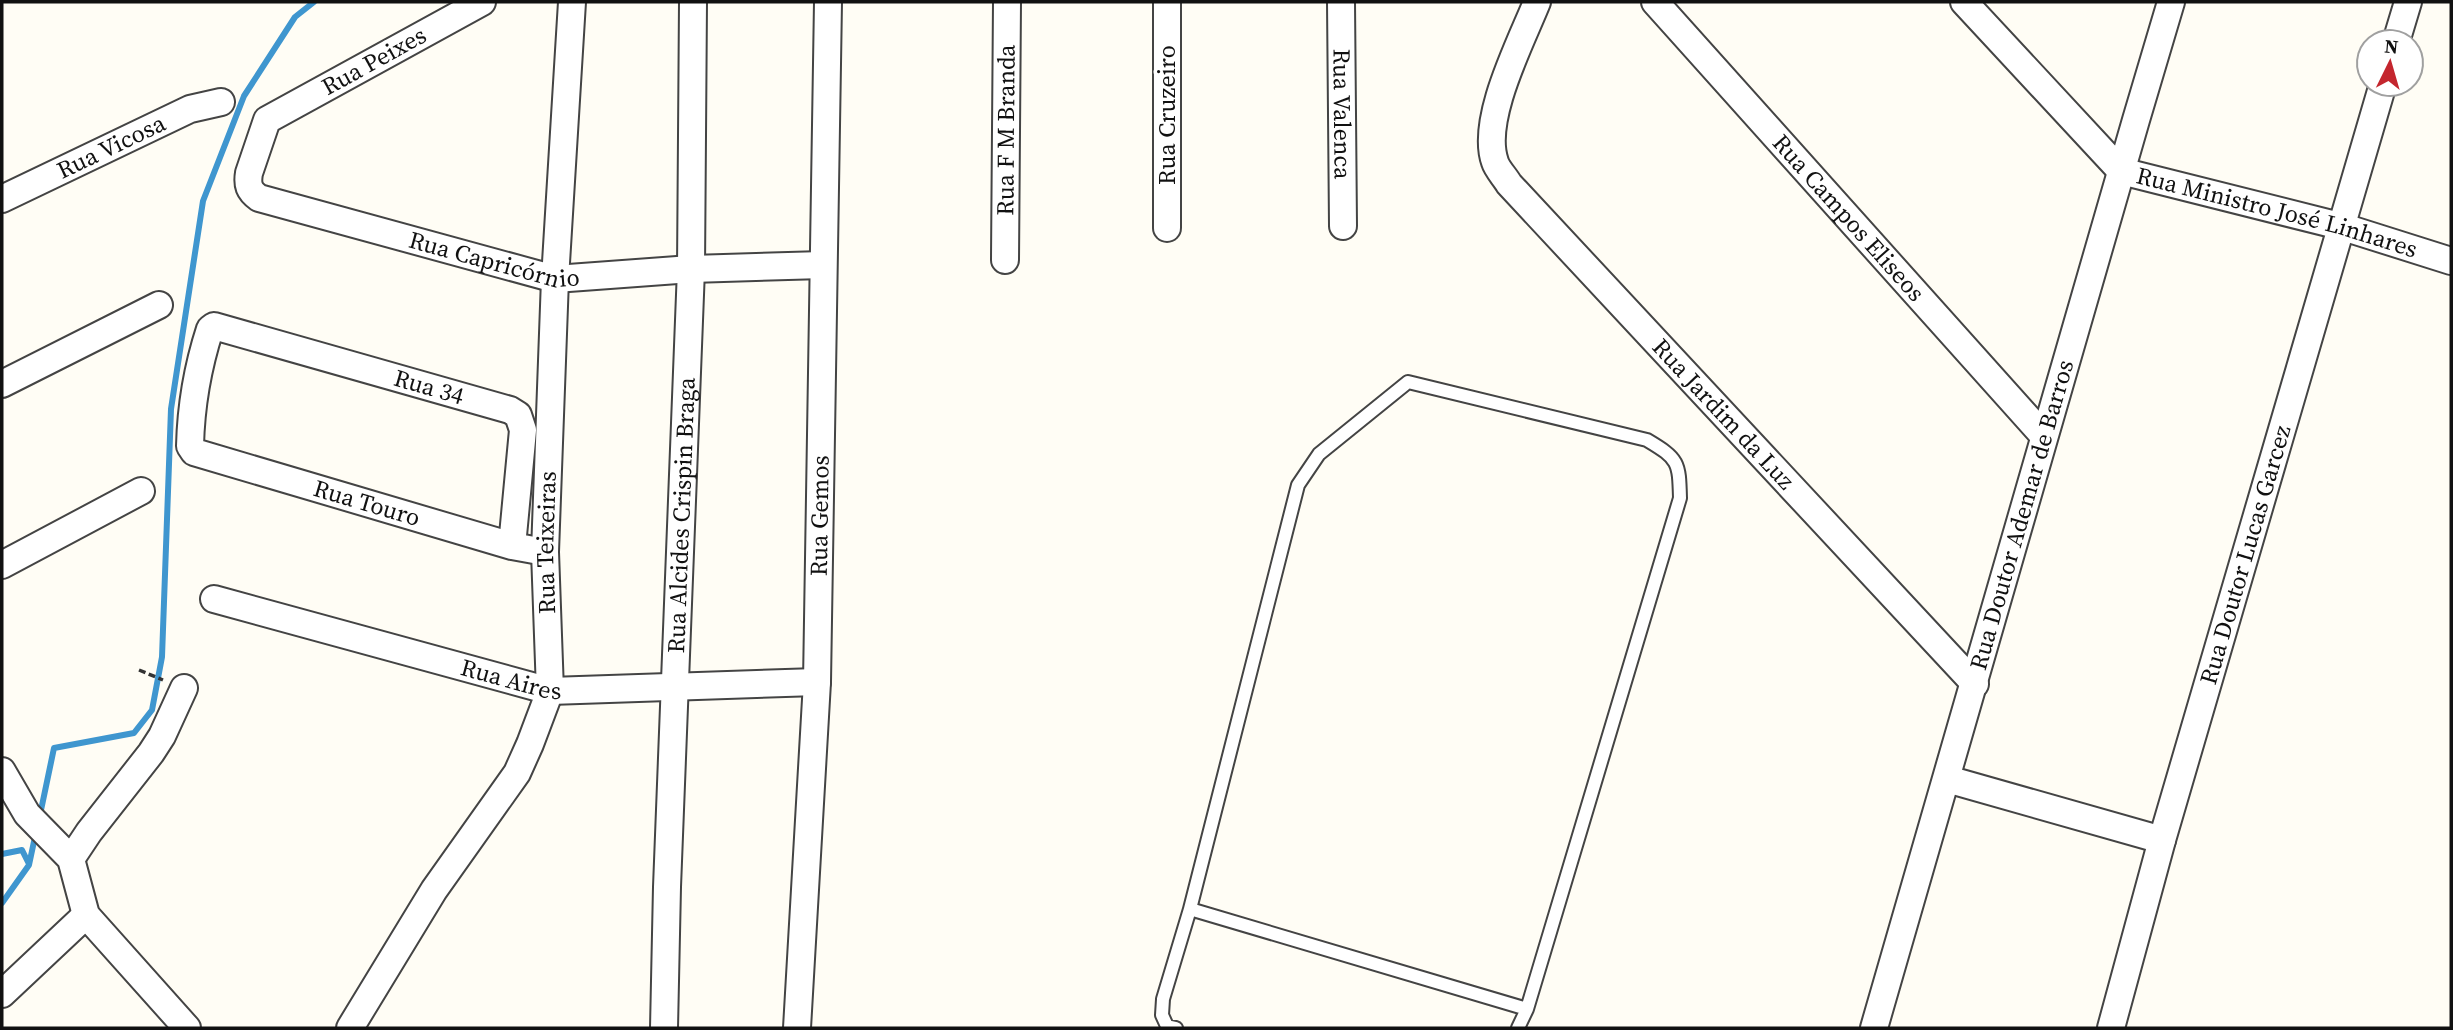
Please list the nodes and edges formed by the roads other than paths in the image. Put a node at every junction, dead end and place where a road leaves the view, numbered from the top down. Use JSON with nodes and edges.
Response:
{"nodes":[{"id":1,"x":482,"y":2,"type":"edge"},
{"id":2,"x":572,"y":2,"type":"edge"},
{"id":3,"x":693,"y":2,"type":"edge"},
{"id":4,"x":828,"y":2,"type":"edge"},
{"id":5,"x":1007,"y":2,"type":"edge"},
{"id":6,"x":1167,"y":2,"type":"edge"},
{"id":7,"x":1341,"y":2,"type":"edge"},
{"id":8,"x":1537,"y":2,"type":"edge"},
{"id":9,"x":1655,"y":2,"type":"edge"},
{"id":10,"x":1964,"y":2,"type":"edge"},
{"id":11,"x":2171,"y":2,"type":"edge"},
{"id":12,"x":2408,"y":2,"type":"edge"},
{"id":13,"x":2400,"y":28,"type":"edge"},
{"id":14,"x":2379,"y":98,"type":"edge"},
{"id":15,"x":220,"y":102,"type":"dead end"},
{"id":16,"x":267,"y":120,"type":"joint"},
{"id":17,"x":2121,"y":171,"type":"junction"},
{"id":18,"x":2,"y":199,"type":"edge"},
{"id":19,"x":1343,"y":226,"type":"dead end"},
{"id":20,"x":2340,"y":226,"type":"junction"},
{"id":21,"x":1167,"y":228,"type":"dead end"},
{"id":22,"x":1005,"y":260,"type":"dead end"},
{"id":23,"x":2451,"y":261,"type":"edge"},
{"id":24,"x":823,"y":265,"type":"junction"},
{"id":25,"x":691,"y":269,"type":"junction"},
{"id":26,"x":555,"y":279,"type":"junction"},
{"id":27,"x":159,"y":305,"type":"dead end"},
{"id":28,"x":212,"y":327,"type":"joint"},
{"id":29,"x":2,"y":384,"type":"edge"},
{"id":30,"x":2043,"y":435,"type":"junction"},
{"id":31,"x":141,"y":491,"type":"dead end"},
{"id":32,"x":512,"y":546,"type":"junction"},
{"id":33,"x":545,"y":552,"type":"junction"},
{"id":34,"x":2,"y":565,"type":"edge"},
{"id":35,"x":214,"y":599,"type":"dead end"},
{"id":36,"x":817,"y":682,"type":"junction"},
{"id":37,"x":1975,"y":684,"type":"junction"},
{"id":38,"x":184,"y":688,"type":"dead end"},
{"id":39,"x":675,"y":688,"type":"junction"},
{"id":40,"x":550,"y":691,"type":"junction"},
{"id":41,"x":2,"y":771,"type":"edge"},
{"id":42,"x":1947,"y":779,"type":"junction"},
{"id":43,"x":2162,"y":840,"type":"junction"},
{"id":44,"x":71,"y":859,"type":"junction"},
{"id":45,"x":1190,"y":909,"type":"junction"},
{"id":46,"x":86,"y":915,"type":"junction"},
{"id":47,"x":2,"y":994,"type":"edge"},
{"id":48,"x":1527,"y":1009,"type":"junction"},
{"id":49,"x":187,"y":1028,"type":"edge"},
{"id":50,"x":350,"y":1028,"type":"edge"},
{"id":51,"x":664,"y":1028,"type":"edge"},
{"id":52,"x":797,"y":1028,"type":"edge"},
{"id":53,"x":1176,"y":1028,"type":"edge"},
{"id":54,"x":1518,"y":1028,"type":"edge"},
{"id":55,"x":1874,"y":1028,"type":"edge"},
{"id":56,"x":2111,"y":1028,"type":"edge"}],
"edges":[{"from":1,"to":16,"type":"street","name":"Rua Peixes"},
{"from":2,"to":26,"type":"street","name":"Rua Teixeiras"},
{"from":3,"to":25,"type":"street","name":"Rua Alcides Crispin Braga"},
{"from":4,"to":24,"type":"street","name":"Rua Gemos"},
{"from":5,"to":22,"type":"street","name":"Rua F M Branda"},
{"from":6,"to":21,"type":"street","name":"Rua Cruzeiro"},
{"from":7,"to":19,"type":"street","name":"Rua Valenca"},
{"from":8,"to":37,"type":"street","name":"Rua Jardim da Luz"},
{"from":9,"to":30,"type":"street","name":"Rua Campos Eliseos"},
{"from":10,"to":17,"type":"street","name":"Rua Ministro José Linhares"},
{"from":11,"to":17,"type":"street","name":"Rua Doutor Ademar de Barros"},
{"from":12,"to":13,"type":"street"},
{"from":14,"to":20,"type":"street","name":"Rua Doutor Lucas Garcez"},
{"from":15,"to":18,"type":"street","name":"Rua Vicosa"},
{"from":16,"to":26,"type":"street","name":"Rua Capricórnio"},
{"from":17,"to":20,"type":"street","name":"Rua Ministro José Linhares"},
{"from":17,"to":30,"type":"street","name":"Rua Doutor Ademar de Barros"},
{"from":20,"to":23,"type":"street","name":"Rua Ministro José Linhares"},
{"from":20,"to":43,"type":"street","name":"Rua Doutor Lucas Garcez"},
{"from":24,"to":25,"type":"street","name":"Rua Capricórnio"},
{"from":24,"to":36,"type":"street","name":"Rua Gemos"},
{"from":25,"to":26,"type":"street","name":"Rua Capricórnio"},
{"from":25,"to":39,"type":"street","name":"Rua Alcides Crispin Braga"},
{"from":26,"to":33,"type":"street","name":"Rua Teixeiras"},
{"from":27,"to":29,"type":"street"},
{"from":28,"to":32,"type":"street","name":"Rua 34"},
{"from":28,"to":32,"type":"street","name":"Rua Touro"},
{"from":30,"to":37,"type":"street","name":"Rua Doutor Ademar de Barros"},
{"from":31,"to":34,"type":"street"},
{"from":32,"to":33,"type":"street","name":"Rua Touro"},
{"from":33,"to":40,"type":"street","name":"Rua Teixeiras"},
{"from":35,"to":40,"type":"street","name":"Rua Aires"},
{"from":36,"to":39,"type":"street","name":"Rua Aires"},
{"from":36,"to":52,"type":"street","name":"Rua Gemos"},
{"from":37,"to":42,"type":"street","name":"Rua Doutor Ademar de Barros"},
{"from":38,"to":44,"type":"street"},
{"from":39,"to":40,"type":"street","name":"Rua Aires"},
{"from":39,"to":51,"type":"street","name":"Rua Alcides Crispin Braga"},
{"from":40,"to":50,"type":"street","name":"Rua Teixeiras"},
{"from":41,"to":44,"type":"street"},
{"from":42,"to":43,"type":"street"},
{"from":42,"to":55,"type":"street","name":"Rua Doutor Ademar de Barros"},
{"from":43,"to":56,"type":"street","name":"Rua Doutor Lucas Garcez"},
{"from":44,"to":46,"type":"street"},
{"from":45,"to":48,"type":"lane"},
{"from":45,"to":48,"type":"lane"},
{"from":45,"to":53,"type":"lane"},
{"from":46,"to":47,"type":"street"},
{"from":46,"to":49,"type":"street"},
{"from":48,"to":54,"type":"lane"}]}
